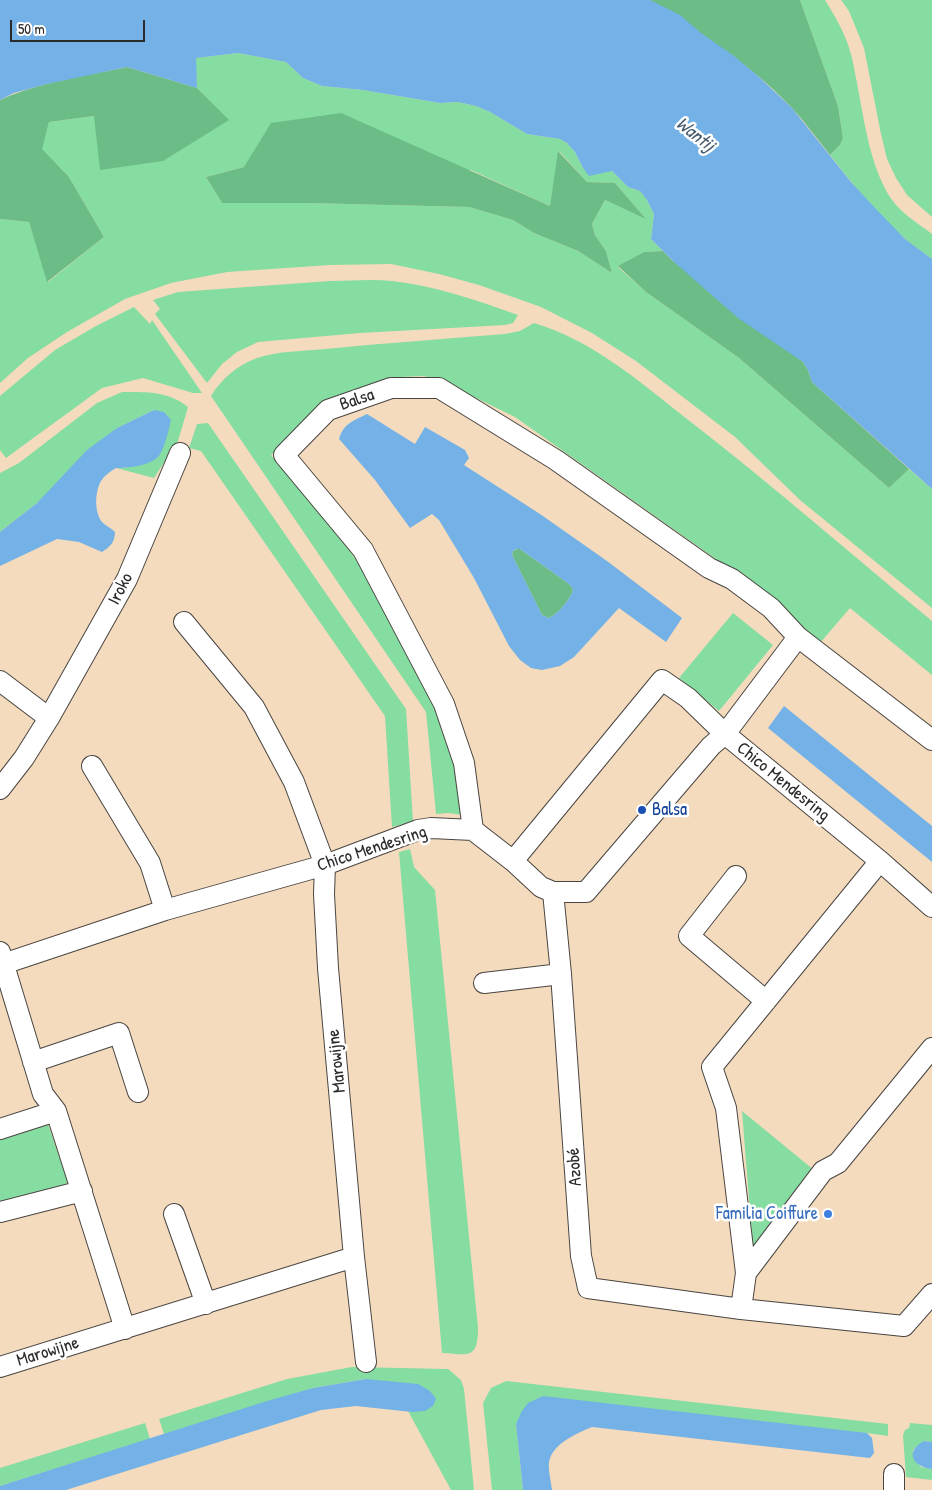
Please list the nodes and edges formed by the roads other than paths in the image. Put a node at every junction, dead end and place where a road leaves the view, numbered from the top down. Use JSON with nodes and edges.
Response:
{"nodes":[{"id":1,"x":180,"y":454,"type":"dead end"},
{"id":2,"x":184,"y":622,"type":"dead end"},
{"id":3,"x":798,"y":637,"type":"junction"},
{"id":4,"x":0,"y":681,"type":"edge"},
{"id":5,"x":49,"y":718,"type":"junction"},
{"id":6,"x":725,"y":734,"type":"junction"},
{"id":7,"x":932,"y":740,"type":"edge"},
{"id":8,"x":92,"y":766,"type":"dead end"},
{"id":9,"x":0,"y":788,"type":"edge"},
{"id":10,"x":473,"y":830,"type":"junction"},
{"id":11,"x":513,"y":861,"type":"junction"},
{"id":12,"x":880,"y":861,"type":"junction"},
{"id":13,"x":325,"y":865,"type":"junction"},
{"id":14,"x":736,"y":876,"type":"dead end"},
{"id":15,"x":553,"y":892,"type":"junction"},
{"id":16,"x":932,"y":907,"type":"edge"},
{"id":17,"x":165,"y":910,"type":"junction"},
{"id":18,"x":1,"y":960,"type":"edge"},
{"id":19,"x":561,"y":974,"type":"junction"},
{"id":20,"x":484,"y":983,"type":"dead end"},
{"id":21,"x":766,"y":1001,"type":"junction"},
{"id":22,"x":932,"y":1048,"type":"edge"},
{"id":23,"x":33,"y":1062,"type":"junction"},
{"id":24,"x":138,"y":1092,"type":"dead end"},
{"id":25,"x":56,"y":1111,"type":"junction"},
{"id":26,"x":0,"y":1129,"type":"edge"},
{"id":27,"x":82,"y":1191,"type":"junction"},
{"id":28,"x":0,"y":1212,"type":"edge"},
{"id":29,"x":174,"y":1214,"type":"dead end"},
{"id":30,"x":354,"y":1256,"type":"junction"},
{"id":31,"x":746,"y":1273,"type":"junction"},
{"id":32,"x":932,"y":1294,"type":"edge"},
{"id":33,"x":206,"y":1304,"type":"junction"},
{"id":34,"x":741,"y":1308,"type":"junction"},
{"id":35,"x":125,"y":1329,"type":"junction"},
{"id":36,"x":366,"y":1362,"type":"dead end"},
{"id":37,"x":0,"y":1367,"type":"edge"}],
"edges":[{"from":1,"to":5,"type":"street","name":"Iroko"},
{"from":2,"to":13,"type":"street"},
{"from":3,"to":6,"type":"street"},
{"from":3,"to":7,"type":"street","name":"Balsa"},
{"from":3,"to":10,"type":"street","name":"Balsa"},
{"from":4,"to":5,"type":"street"},
{"from":5,"to":9,"type":"street","name":"Iroko"},
{"from":6,"to":11,"type":"street"},
{"from":6,"to":12,"type":"street","name":"Chico Mendesring"},
{"from":6,"to":15,"type":"street","name":"Chico Mendesring"},
{"from":8,"to":17,"type":"street"},
{"from":10,"to":11,"type":"street"},
{"from":10,"to":13,"type":"street","name":"Chico Mendesring"},
{"from":11,"to":15,"type":"street"},
{"from":12,"to":16,"type":"street","name":"Chico Mendesring"},
{"from":12,"to":21,"type":"street"},
{"from":13,"to":17,"type":"street","name":"Chico Mendesring"},
{"from":13,"to":30,"type":"street","name":"Marowijne"},
{"from":14,"to":21,"type":"street"},
{"from":15,"to":19,"type":"street","name":"Azobé"},
{"from":17,"to":18,"type":"street","name":"Chico Mendesring"},
{"from":18,"to":23,"type":"street"},
{"from":19,"to":20,"type":"street"},
{"from":19,"to":34,"type":"street","name":"Azobé"},
{"from":21,"to":31,"type":"street"},
{"from":22,"to":31,"type":"street"},
{"from":23,"to":24,"type":"street"},
{"from":23,"to":25,"type":"street"},
{"from":25,"to":26,"type":"street"},
{"from":25,"to":27,"type":"street"},
{"from":27,"to":28,"type":"street"},
{"from":27,"to":35,"type":"street"},
{"from":29,"to":33,"type":"street"},
{"from":30,"to":33,"type":"street","name":"Marowijne"},
{"from":30,"to":36,"type":"street","name":"Marowijne"},
{"from":31,"to":34,"type":"street"},
{"from":32,"to":34,"type":"street","name":"Azobé"},
{"from":33,"to":35,"type":"street","name":"Marowijne"},
{"from":35,"to":37,"type":"street","name":"Marowijne"}]}
